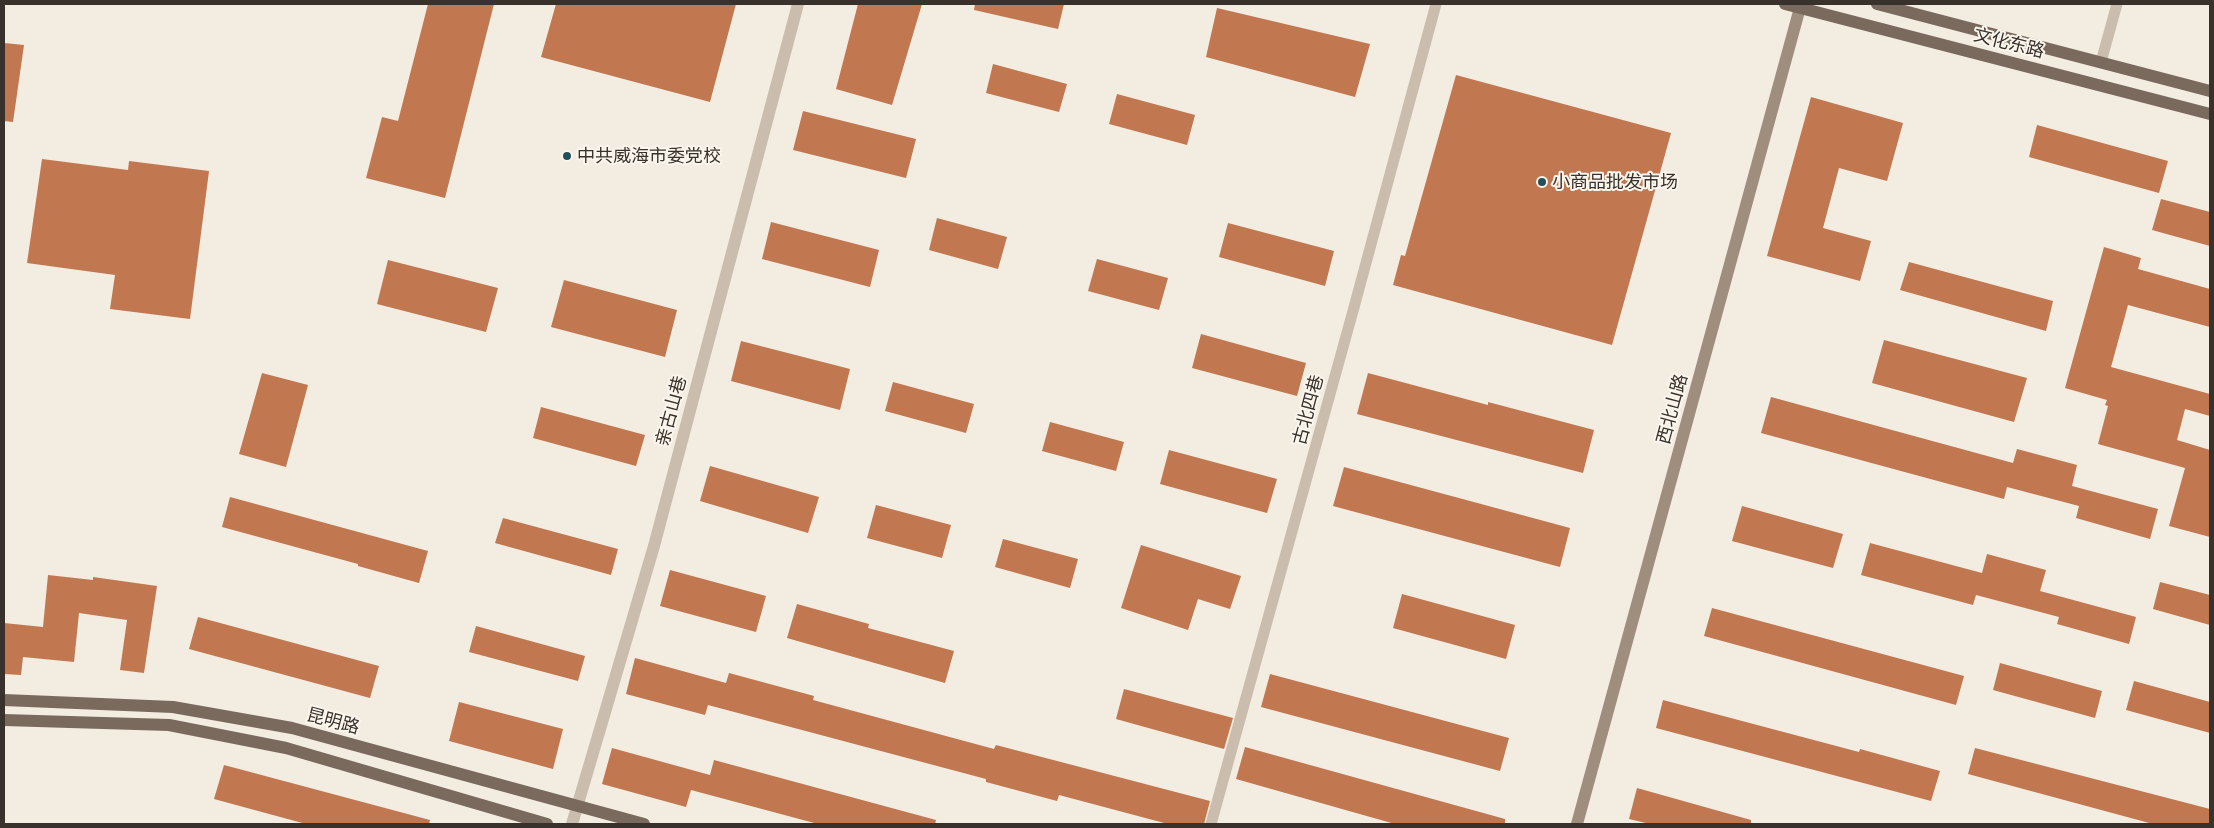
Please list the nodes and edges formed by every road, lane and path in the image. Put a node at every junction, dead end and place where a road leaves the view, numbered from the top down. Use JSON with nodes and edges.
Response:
{"nodes":[{"id":1,"x":798,"y":4,"type":"edge"},
{"id":2,"x":1436,"y":4,"type":"edge"},
{"id":3,"x":1785,"y":4,"type":"edge"},
{"id":4,"x":1877,"y":4,"type":"edge"},
{"id":5,"x":2117,"y":4,"type":"edge"},
{"id":6,"x":1800,"y":6,"type":"edge"},
{"id":7,"x":2101,"y":62,"type":"junction"},
{"id":8,"x":2210,"y":90,"type":"edge"},
{"id":9,"x":2210,"y":114,"type":"edge"},
{"id":10,"x":4,"y":700,"type":"edge"},
{"id":11,"x":4,"y":720,"type":"edge"},
{"id":12,"x":577,"y":805,"type":"junction"},
{"id":13,"x":546,"y":824,"type":"edge"},
{"id":14,"x":572,"y":824,"type":"edge"},
{"id":15,"x":644,"y":824,"type":"edge"},
{"id":16,"x":1211,"y":824,"type":"edge"},
{"id":17,"x":1577,"y":824,"type":"edge"}],
"edges":[{"from":1,"to":12,"type":"street","name":"亲古山巷"},
{"from":2,"to":16,"type":"lane","name":"古北四巷"},
{"from":3,"to":6,"type":"main road","name":"文化东路"},
{"from":4,"to":7,"type":"main road"},
{"from":5,"to":7,"type":"lane"},
{"from":6,"to":9,"type":"main road","name":"文化东路"},
{"from":6,"to":17,"type":"main road","name":"西北山路"},
{"from":7,"to":8,"type":"main road"},
{"from":10,"to":12,"type":"main road","name":"昆明路"},
{"from":11,"to":13,"type":"main road"},
{"from":12,"to":14,"type":"street","name":"亲古山巷"},
{"from":12,"to":15,"type":"main road","name":"昆明路"}]}
